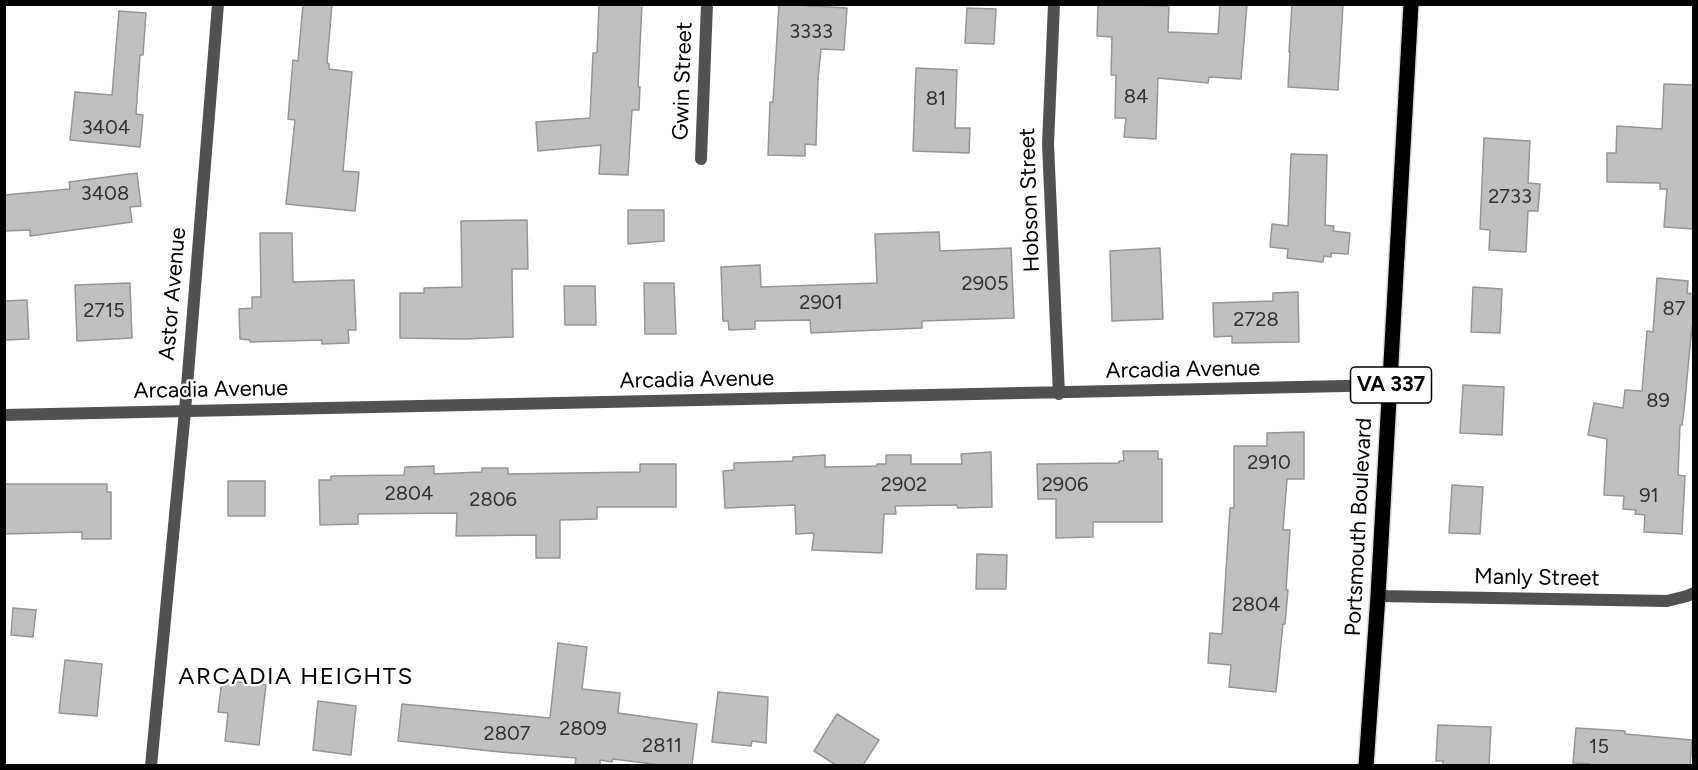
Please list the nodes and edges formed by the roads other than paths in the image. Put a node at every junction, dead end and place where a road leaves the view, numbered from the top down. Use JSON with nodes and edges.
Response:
{"nodes":[{"id":1,"x":218,"y":4,"type":"edge"},
{"id":2,"x":707,"y":4,"type":"edge"},
{"id":3,"x":1054,"y":4,"type":"edge"},
{"id":4,"x":1411,"y":4,"type":"edge"},
{"id":5,"x":701,"y":159,"type":"dead end"},
{"id":6,"x":1391,"y":386,"type":"junction"},
{"id":7,"x":1059,"y":394,"type":"junction"},
{"id":8,"x":185,"y":411,"type":"junction"},
{"id":9,"x":4,"y":415,"type":"edge"},
{"id":10,"x":1694,"y":592,"type":"edge"},
{"id":11,"x":1378,"y":596,"type":"junction"},
{"id":12,"x":151,"y":765,"type":"edge"},
{"id":13,"x":1366,"y":765,"type":"edge"}],
"edges":[{"from":1,"to":8,"type":"street","name":"Astor Avenue"},
{"from":2,"to":5,"type":"street","name":"Gwin Street"},
{"from":3,"to":7,"type":"street","name":"Hobson Street"},
{"from":4,"to":6,"type":"main road","name":"Portsmouth Boulevard","number":"VA 337"},
{"from":6,"to":7,"type":"street","name":"Arcadia Avenue"},
{"from":6,"to":11,"type":"main road","name":"Portsmouth Boulevard","number":"VA 337"},
{"from":7,"to":8,"type":"street","name":"Arcadia Avenue"},
{"from":8,"to":9,"type":"street","name":"Arcadia Avenue"},
{"from":8,"to":12,"type":"street","name":"Astor Avenue"},
{"from":10,"to":11,"type":"street","name":"Manly Street"},
{"from":11,"to":13,"type":"main road","name":"Portsmouth Boulevard","number":"VA 337"}]}
